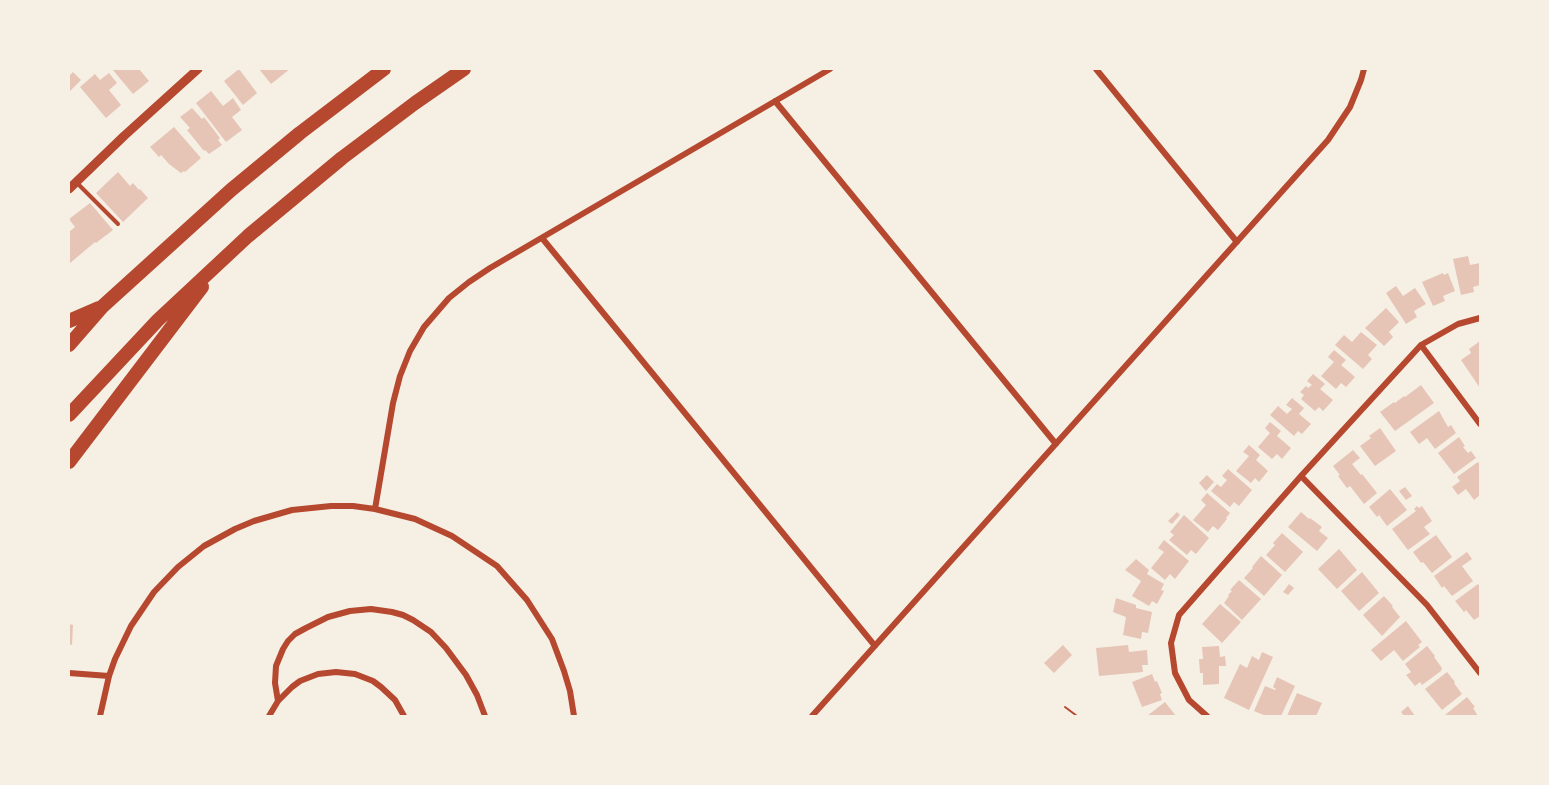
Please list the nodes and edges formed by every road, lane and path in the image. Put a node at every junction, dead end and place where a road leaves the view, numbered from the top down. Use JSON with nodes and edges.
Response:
{"nodes":[{"id":1,"x":198,"y":69,"type":"edge"},
{"id":2,"x":384,"y":69,"type":"edge"},
{"id":3,"x":464,"y":69,"type":"edge"},
{"id":4,"x":830,"y":69,"type":"edge"},
{"id":5,"x":1096,"y":69,"type":"edge"},
{"id":6,"x":1364,"y":69,"type":"edge"},
{"id":7,"x":775,"y":101,"type":"junction"},
{"id":8,"x":73,"y":186,"type":"edge"},
{"id":9,"x":118,"y":224,"type":"dead end"},
{"id":10,"x":542,"y":238,"type":"junction"},
{"id":11,"x":1237,"y":242,"type":"junction"},
{"id":12,"x":225,"y":256,"type":"junction"},
{"id":13,"x":104,"y":306,"type":"junction"},
{"id":14,"x":1480,"y":318,"type":"edge"},
{"id":15,"x":69,"y":321,"type":"edge"},
{"id":16,"x":69,"y":345,"type":"edge"},
{"id":17,"x":1421,"y":345,"type":"junction"},
{"id":18,"x":69,"y":415,"type":"edge"},
{"id":19,"x":1480,"y":424,"type":"edge"},
{"id":20,"x":1056,"y":444,"type":"junction"},
{"id":21,"x":69,"y":462,"type":"edge"},
{"id":22,"x":1301,"y":476,"type":"junction"},
{"id":23,"x":375,"y":509,"type":"junction"},
{"id":24,"x":875,"y":646,"type":"junction"},
{"id":25,"x":69,"y":673,"type":"edge"},
{"id":26,"x":1480,"y":673,"type":"edge"},
{"id":27,"x":109,"y":676,"type":"junction"},
{"id":28,"x":278,"y":700,"type":"junction"},
{"id":29,"x":1065,"y":707,"type":"dead end"},
{"id":30,"x":100,"y":716,"type":"edge"},
{"id":31,"x":269,"y":716,"type":"edge"},
{"id":32,"x":404,"y":716,"type":"edge"},
{"id":33,"x":485,"y":716,"type":"edge"},
{"id":34,"x":574,"y":716,"type":"edge"},
{"id":35,"x":812,"y":716,"type":"edge"},
{"id":36,"x":1077,"y":716,"type":"edge"},
{"id":37,"x":1207,"y":716,"type":"edge"}],
"edges":[{"from":1,"to":8,"type":"street"},
{"from":2,"to":13,"type":"highway"},
{"from":3,"to":12,"type":"highway"},
{"from":4,"to":7,"type":"street"},
{"from":5,"to":11,"type":"street"},
{"from":6,"to":11,"type":"street"},
{"from":7,"to":10,"type":"street"},
{"from":7,"to":20,"type":"street"},
{"from":8,"to":9,"type":"lane"},
{"from":10,"to":23,"type":"street"},
{"from":10,"to":24,"type":"street"},
{"from":11,"to":20,"type":"street"},
{"from":12,"to":18,"type":"highway"},
{"from":12,"to":21,"type":"highway"},
{"from":13,"to":15,"type":"highway"},
{"from":13,"to":16,"type":"highway"},
{"from":14,"to":17,"type":"street"},
{"from":17,"to":19,"type":"street"},
{"from":17,"to":22,"type":"street"},
{"from":20,"to":24,"type":"street"},
{"from":22,"to":26,"type":"street"},
{"from":22,"to":37,"type":"street"},
{"from":23,"to":27,"type":"street"},
{"from":23,"to":34,"type":"street"},
{"from":24,"to":35,"type":"street"},
{"from":25,"to":27,"type":"street"},
{"from":27,"to":30,"type":"street"},
{"from":28,"to":31,"type":"street"},
{"from":28,"to":32,"type":"street"},
{"from":28,"to":33,"type":"street"},
{"from":29,"to":36,"type":"path"}]}
